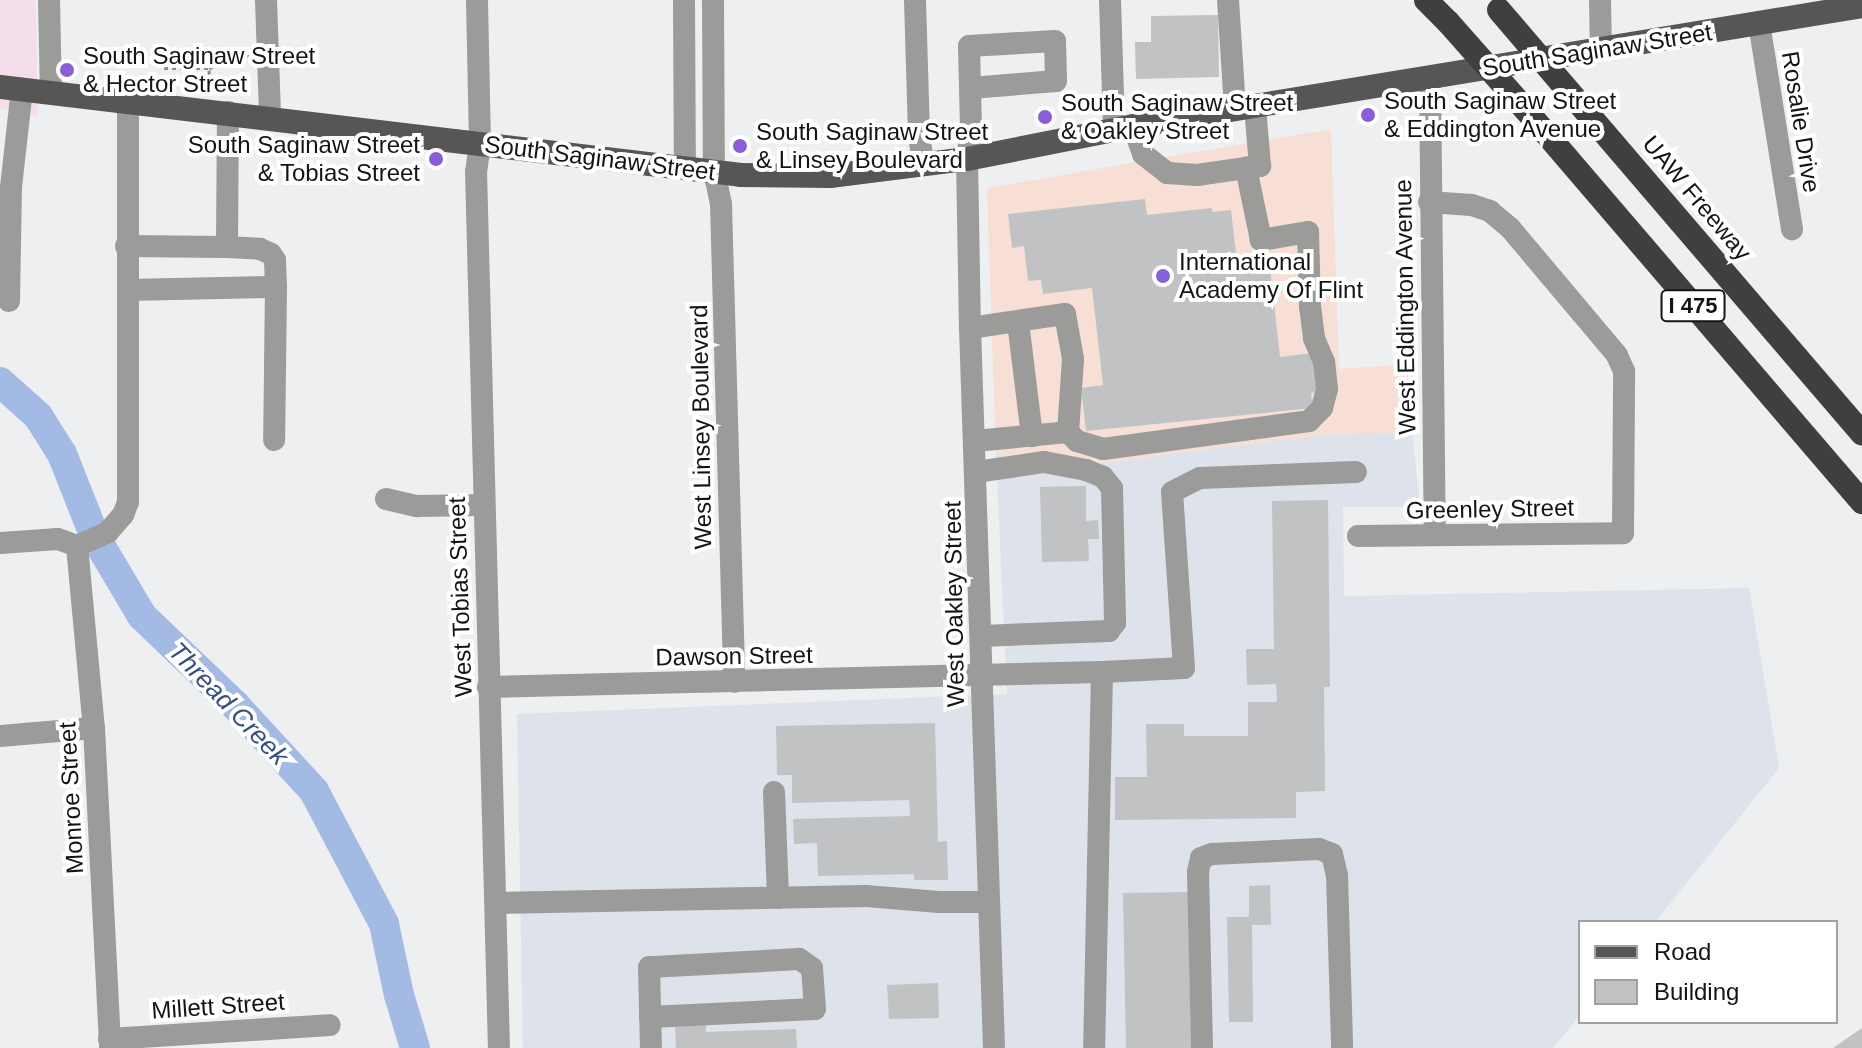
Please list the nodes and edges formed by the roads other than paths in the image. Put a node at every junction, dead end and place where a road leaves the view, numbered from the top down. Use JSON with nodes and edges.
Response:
{"nodes":[{"id":1,"x":49,"y":0,"type":"edge"},
{"id":2,"x":266,"y":0,"type":"edge"},
{"id":3,"x":477,"y":0,"type":"edge"},
{"id":4,"x":684,"y":0,"type":"edge"},
{"id":5,"x":713,"y":0,"type":"edge"},
{"id":6,"x":915,"y":0,"type":"edge"},
{"id":7,"x":1110,"y":0,"type":"edge"},
{"id":8,"x":1228,"y":0,"type":"edge"},
{"id":9,"x":1426,"y":0,"type":"edge"},
{"id":10,"x":1600,"y":0,"type":"edge"},
{"id":11,"x":1494,"y":5,"type":"edge"},
{"id":12,"x":1862,"y":6,"type":"edge"},
{"id":13,"x":1787,"y":9,"type":"edge"},
{"id":14,"x":1759,"y":23,"type":"junction"},
{"id":15,"x":1601,"y":50,"type":"junction"},
{"id":16,"x":1430,"y":78,"type":"junction"},
{"id":17,"x":11,"y":88,"type":"edge"},
{"id":18,"x":971,"y":88,"type":"dead end"},
{"id":19,"x":51,"y":92,"type":"junction"},
{"id":20,"x":128,"y":102,"type":"junction"},
{"id":21,"x":1245,"y":108,"type":"junction"},
{"id":22,"x":228,"y":112,"type":"junction"},
{"id":23,"x":270,"y":117,"type":"junction"},
{"id":24,"x":1123,"y":128,"type":"junction"},
{"id":25,"x":480,"y":144,"type":"junction"},
{"id":26,"x":967,"y":159,"type":"junction"},
{"id":27,"x":924,"y":165,"type":"junction"},
{"id":28,"x":685,"y":168,"type":"junction"},
{"id":29,"x":1246,"y":168,"type":"junction"},
{"id":30,"x":714,"y":171,"type":"junction"},
{"id":31,"x":1429,"y":202,"type":"junction"},
{"id":32,"x":1792,"y":229,"type":"dead end"},
{"id":33,"x":126,"y":246,"type":"junction"},
{"id":34,"x":227,"y":247,"type":"junction"},
{"id":35,"x":276,"y":287,"type":"junction"},
{"id":36,"x":128,"y":290,"type":"junction"},
{"id":37,"x":9,"y":301,"type":"dead end"},
{"id":38,"x":1014,"y":322,"type":"junction"},
{"id":39,"x":970,"y":328,"type":"junction"},
{"id":40,"x":1068,"y":432,"type":"junction"},
{"id":41,"x":1862,"y":434,"type":"edge"},
{"id":42,"x":1032,"y":436,"type":"junction"},
{"id":43,"x":274,"y":440,"type":"dead end"},
{"id":44,"x":975,"y":441,"type":"junction"},
{"id":45,"x":976,"y":472,"type":"junction"},
{"id":46,"x":1356,"y":472,"type":"dead end"},
{"id":47,"x":386,"y":499,"type":"dead end"},
{"id":48,"x":1862,"y":502,"type":"edge"},
{"id":49,"x":484,"y":505,"type":"junction"},
{"id":50,"x":1435,"y":535,"type":"junction"},
{"id":51,"x":1358,"y":536,"type":"dead end"},
{"id":52,"x":0,"y":543,"type":"edge"},
{"id":53,"x":77,"y":546,"type":"junction"},
{"id":54,"x":981,"y":636,"type":"junction"},
{"id":55,"x":1102,"y":672,"type":"junction"},
{"id":56,"x":981,"y":676,"type":"junction"},
{"id":57,"x":734,"y":682,"type":"junction"},
{"id":58,"x":488,"y":687,"type":"junction"},
{"id":59,"x":94,"y":728,"type":"junction"},
{"id":60,"x":0,"y":736,"type":"edge"},
{"id":61,"x":774,"y":792,"type":"dead end"},
{"id":62,"x":778,"y":898,"type":"junction"},
{"id":63,"x":989,"y":902,"type":"junction"},
{"id":64,"x":497,"y":903,"type":"junction"},
{"id":65,"x":650,"y":1017,"type":"junction"},
{"id":66,"x":330,"y":1025,"type":"dead end"},
{"id":67,"x":110,"y":1044,"type":"edge"},
{"id":68,"x":499,"y":1048,"type":"edge"},
{"id":69,"x":651,"y":1048,"type":"edge"},
{"id":70,"x":994,"y":1048,"type":"edge"},
{"id":71,"x":1094,"y":1048,"type":"edge"},
{"id":72,"x":1202,"y":1048,"type":"edge"},
{"id":73,"x":1342,"y":1048,"type":"edge"}],
"edges":[{"from":1,"to":19,"type":"street"},
{"from":2,"to":23,"type":"street"},
{"from":3,"to":25,"type":"street","name":"West Tobias Street"},
{"from":4,"to":28,"type":"street"},
{"from":5,"to":30,"type":"street","name":"West Linsey Boulevard"},
{"from":6,"to":27,"type":"street"},
{"from":7,"to":24,"type":"street"},
{"from":8,"to":21,"type":"street"},
{"from":9,"to":48,"type":"highway","number":"I 475","bridge":true},
{"from":10,"to":15,"type":"street"},
{"from":11,"to":41,"type":"highway","name":"UAW Freeway","number":"I 475","bridge":true},
{"from":12,"to":13,"type":"main road","name":"South Saginaw Street"},
{"from":13,"to":14,"type":"main road","name":"South Saginaw Street"},
{"from":14,"to":15,"type":"main road","name":"South Saginaw Street"},
{"from":14,"to":32,"type":"street","name":"Rosalie Drive"},
{"from":15,"to":16,"type":"main road","name":"South Saginaw Street"},
{"from":16,"to":21,"type":"main road","name":"South Saginaw Street"},
{"from":16,"to":31,"type":"street","name":"West Eddington Avenue"},
{"from":17,"to":19,"type":"main road","name":"South Saginaw Street"},
{"from":17,"to":37,"type":"street"},
{"from":18,"to":26,"type":"street","name":"West Oakley Street"},
{"from":19,"to":20,"type":"main road","name":"South Saginaw Street"},
{"from":20,"to":22,"type":"main road","name":"South Saginaw Street"},
{"from":20,"to":33,"type":"street"},
{"from":21,"to":24,"type":"main road","name":"South Saginaw Street"},
{"from":21,"to":29,"type":"street"},
{"from":22,"to":23,"type":"main road","name":"South Saginaw Street"},
{"from":22,"to":34,"type":"street"},
{"from":23,"to":25,"type":"main road","name":"South Saginaw Street"},
{"from":24,"to":26,"type":"main road","name":"South Saginaw Street"},
{"from":24,"to":29,"type":"street"},
{"from":25,"to":28,"type":"main road","name":"South Saginaw Street"},
{"from":25,"to":49,"type":"street","name":"West Tobias Street"},
{"from":26,"to":27,"type":"main road","name":"South Saginaw Street"},
{"from":26,"to":39,"type":"street","name":"West Oakley Street"},
{"from":27,"to":30,"type":"main road","name":"South Saginaw Street"},
{"from":28,"to":30,"type":"main road","name":"South Saginaw Street"},
{"from":29,"to":40,"type":"street"},
{"from":30,"to":57,"type":"street","name":"West Linsey Boulevard"},
{"from":31,"to":50,"type":"street","name":"West Eddington Avenue"},
{"from":31,"to":50,"type":"street","name":"Greenley Street"},
{"from":33,"to":34,"type":"street"},
{"from":33,"to":36,"type":"street"},
{"from":34,"to":35,"type":"street"},
{"from":35,"to":36,"type":"street"},
{"from":35,"to":43,"type":"street"},
{"from":36,"to":53,"type":"street"},
{"from":38,"to":39,"type":"street"},
{"from":38,"to":40,"type":"street"},
{"from":38,"to":42,"type":"street"},
{"from":39,"to":44,"type":"street","name":"West Oakley Street"},
{"from":40,"to":42,"type":"street"},
{"from":42,"to":44,"type":"street"},
{"from":44,"to":45,"type":"street","name":"West Oakley Street"},
{"from":45,"to":54,"type":"street","name":"West Oakley Street"},
{"from":45,"to":54,"type":"street"},
{"from":46,"to":55,"type":"street","name":"Dawson Street"},
{"from":47,"to":49,"type":"street"},
{"from":49,"to":58,"type":"street","name":"West Tobias Street"},
{"from":50,"to":51,"type":"street","name":"Greenley Street"},
{"from":52,"to":53,"type":"street"},
{"from":53,"to":59,"type":"street","name":"Monroe Street"},
{"from":54,"to":56,"type":"street","name":"West Oakley Street"},
{"from":55,"to":56,"type":"street","name":"Dawson Street"},
{"from":55,"to":71,"type":"street"},
{"from":56,"to":57,"type":"street","name":"Dawson Street"},
{"from":56,"to":63,"type":"street","name":"West Oakley Street"},
{"from":57,"to":58,"type":"street","name":"Dawson Street"},
{"from":58,"to":64,"type":"street","name":"West Tobias Street"},
{"from":59,"to":60,"type":"street"},
{"from":59,"to":67,"type":"street","name":"Monroe Street"},
{"from":61,"to":62,"type":"street"},
{"from":62,"to":63,"type":"street"},
{"from":62,"to":64,"type":"street"},
{"from":63,"to":70,"type":"street","name":"West Oakley Street"},
{"from":64,"to":68,"type":"street","name":"West Tobias Street"},
{"from":65,"to":65,"type":"street"},
{"from":65,"to":69,"type":"street"},
{"from":66,"to":67,"type":"street","name":"Millett Street"},
{"from":72,"to":73,"type":"street"}]}
